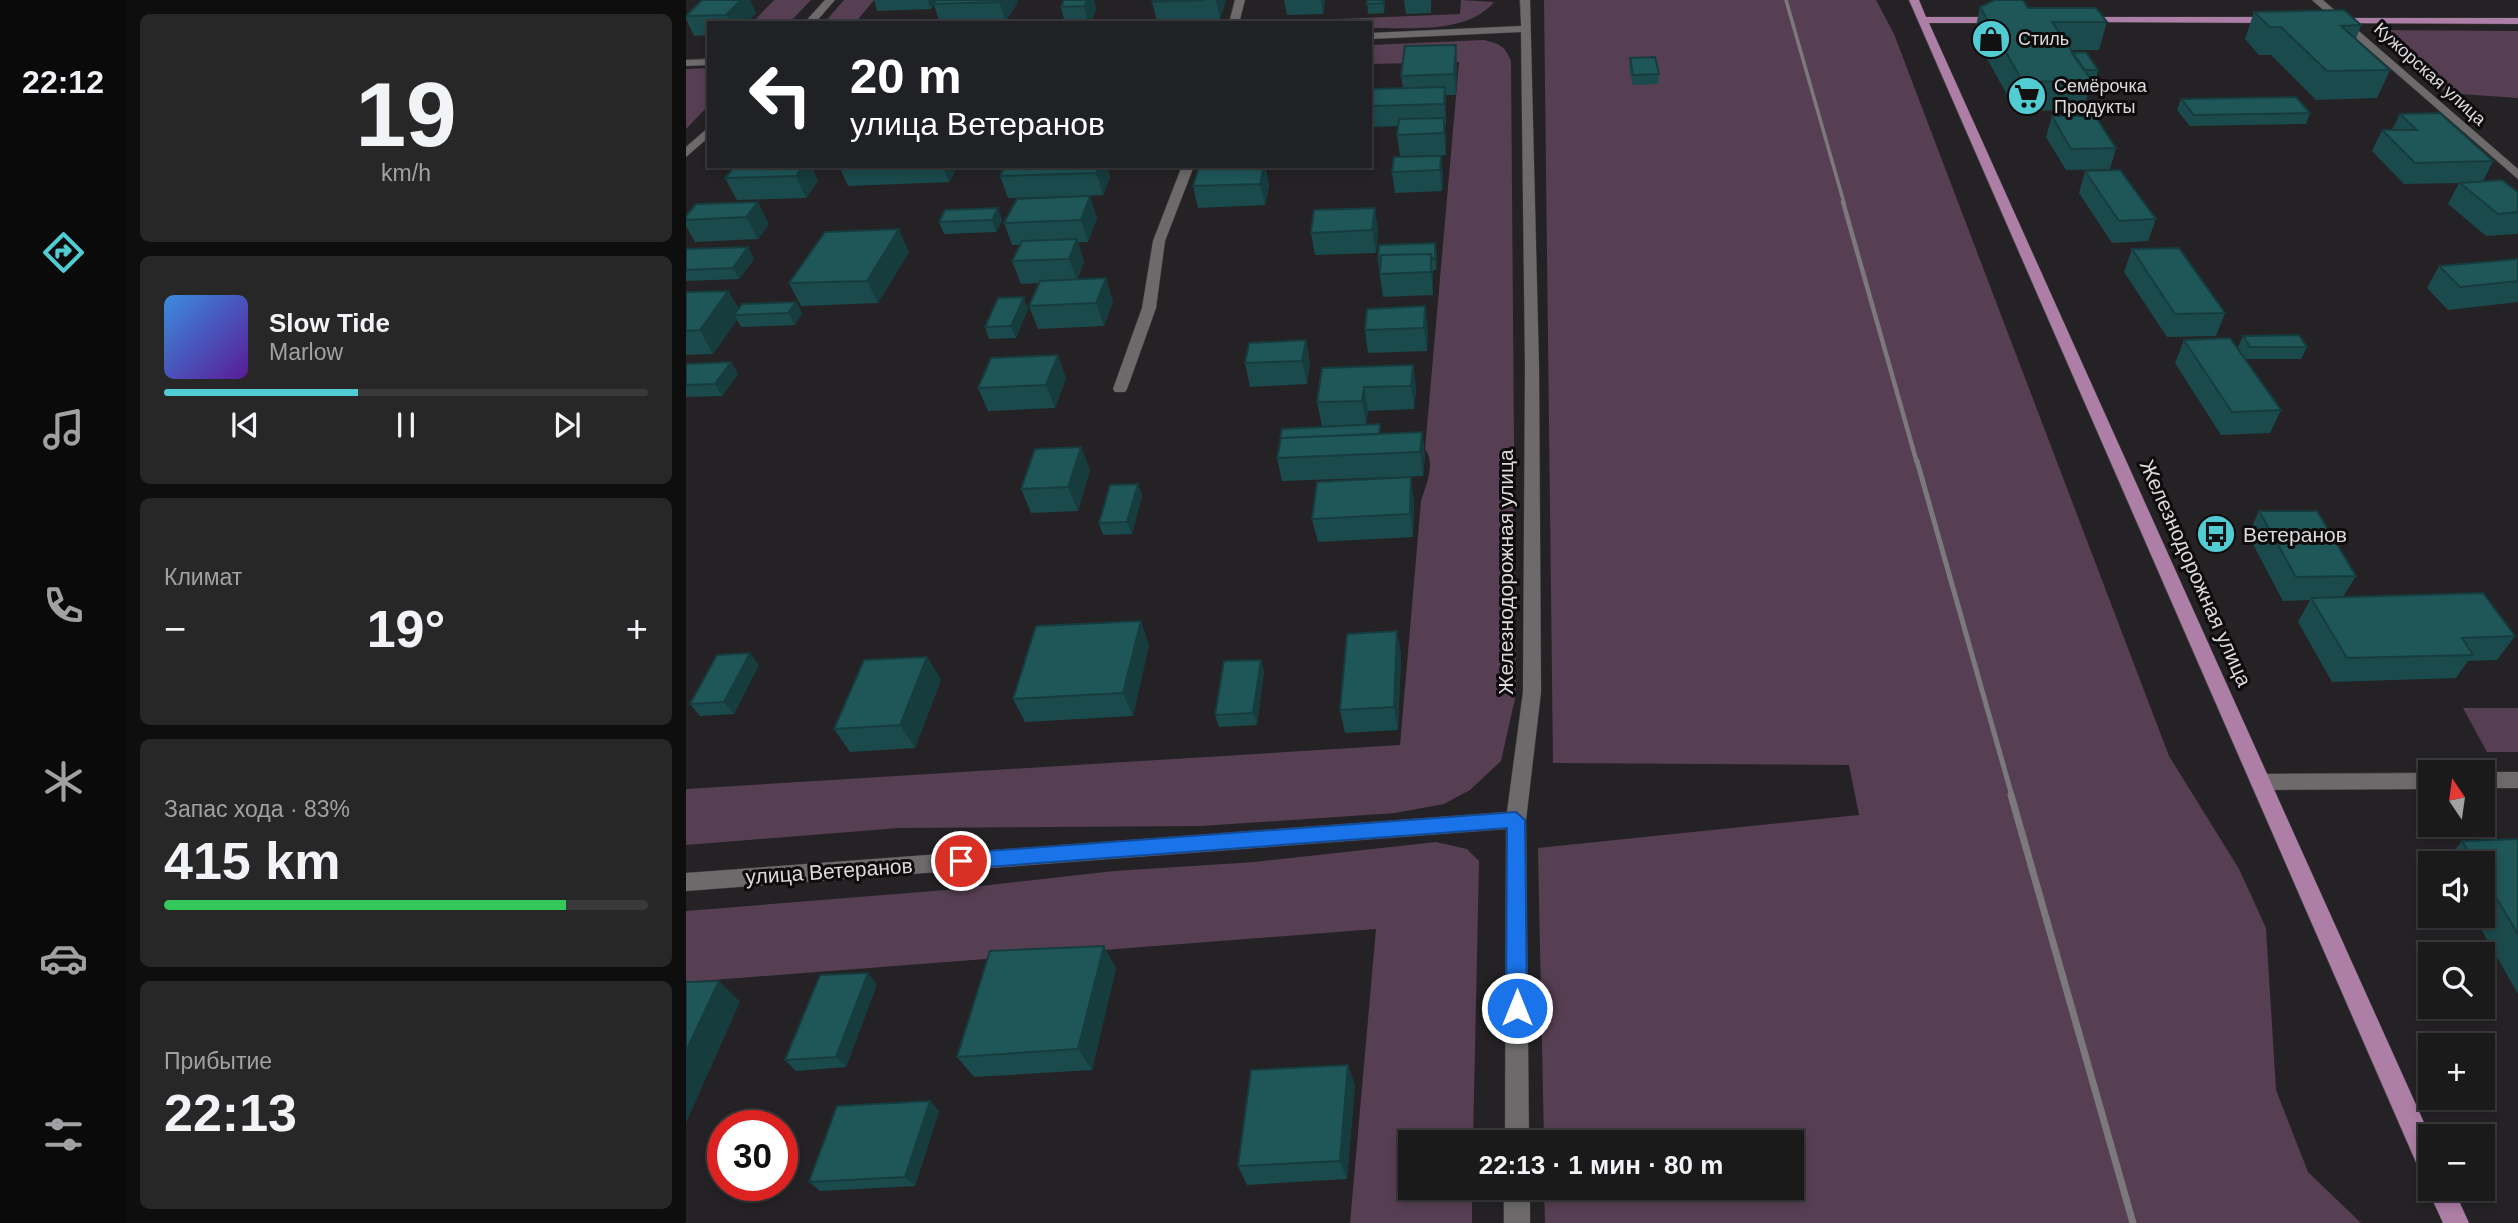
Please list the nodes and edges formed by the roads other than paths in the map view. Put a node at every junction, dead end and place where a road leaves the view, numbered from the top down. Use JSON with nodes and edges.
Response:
{"nodes":[{"id":1,"x":830,"y":0,"type":"edge"},
{"id":2,"x":1240,"y":0,"type":"edge"},
{"id":3,"x":1525,"y":0,"type":"edge"},
{"id":4,"x":1914,"y":0,"type":"edge"},
{"id":5,"x":2317,"y":0,"type":"edge"},
{"id":6,"x":1925,"y":20,"type":"junction"},
{"id":7,"x":2018,"y":20,"type":"edge"},
{"id":8,"x":2073,"y":20,"type":"edge"},
{"id":9,"x":2288,"y":20,"type":"edge"},
{"id":10,"x":2315,"y":20,"type":"edge"},
{"id":11,"x":811,"y":21,"type":"edge"},
{"id":12,"x":1235,"y":21,"type":"edge"},
{"id":13,"x":2342,"y":21,"type":"junction"},
{"id":14,"x":2518,"y":21,"type":"edge"},
{"id":15,"x":1525,"y":29,"type":"junction"},
{"id":16,"x":1372,"y":36,"type":"edge"},
{"id":17,"x":707,"y":62,"type":"edge"},
{"id":18,"x":686,"y":63,"type":"edge"},
{"id":19,"x":707,"y":132,"type":"edge"},
{"id":20,"x":686,"y":154,"type":"edge"},
{"id":21,"x":1187,"y":168,"type":"edge"},
{"id":22,"x":2518,"y":176,"type":"edge"},
{"id":23,"x":1120,"y":389,"type":"dead end"},
{"id":24,"x":2496,"y":780,"type":"edge"},
{"id":25,"x":2518,"y":780,"type":"edge"},
{"id":26,"x":2418,"y":781,"type":"edge"},
{"id":27,"x":2260,"y":782,"type":"junction"},
{"id":28,"x":1516,"y":820,"type":"junction"},
{"id":29,"x":686,"y":882,"type":"edge"},
{"id":30,"x":1517,"y":1130,"type":"edge"},
{"id":31,"x":2418,"y":1138,"type":"edge"},
{"id":32,"x":1517,"y":1200,"type":"edge"},
{"id":33,"x":2446,"y":1201,"type":"edge"},
{"id":34,"x":1517,"y":1223,"type":"edge"},
{"id":35,"x":2456,"y":1223,"type":"edge"}],
"edges":[{"from":1,"to":11,"type":"street"},
{"from":2,"to":12,"type":"street"},
{"from":3,"to":15,"type":"street","name":"Железнодорожная улица"},
{"from":4,"to":6,"type":"main road","name":"Железнодорожная улица"},
{"from":5,"to":13,"type":"street","name":"Кужорская улица"},
{"from":6,"to":7,"type":"main road"},
{"from":6,"to":27,"type":"main road","name":"Железнодорожная улица"},
{"from":8,"to":9,"type":"main road"},
{"from":10,"to":13,"type":"main road"},
{"from":13,"to":14,"type":"main road"},
{"from":13,"to":22,"type":"street","name":"Кужорская улица"},
{"from":15,"to":16,"type":"street"},
{"from":15,"to":28,"type":"street","name":"Железнодорожная улица"},
{"from":17,"to":18,"type":"street"},
{"from":19,"to":20,"type":"street"},
{"from":21,"to":23,"type":"street"},
{"from":24,"to":25,"type":"street"},
{"from":26,"to":27,"type":"street"},
{"from":27,"to":31,"type":"main road","name":"Железнодорожная улица"},
{"from":28,"to":29,"type":"street","name":"улица Ветеранов"},
{"from":28,"to":30,"type":"street","name":"Железнодорожная улица"},
{"from":32,"to":34,"type":"street"},
{"from":33,"to":35,"type":"main road"}]}
